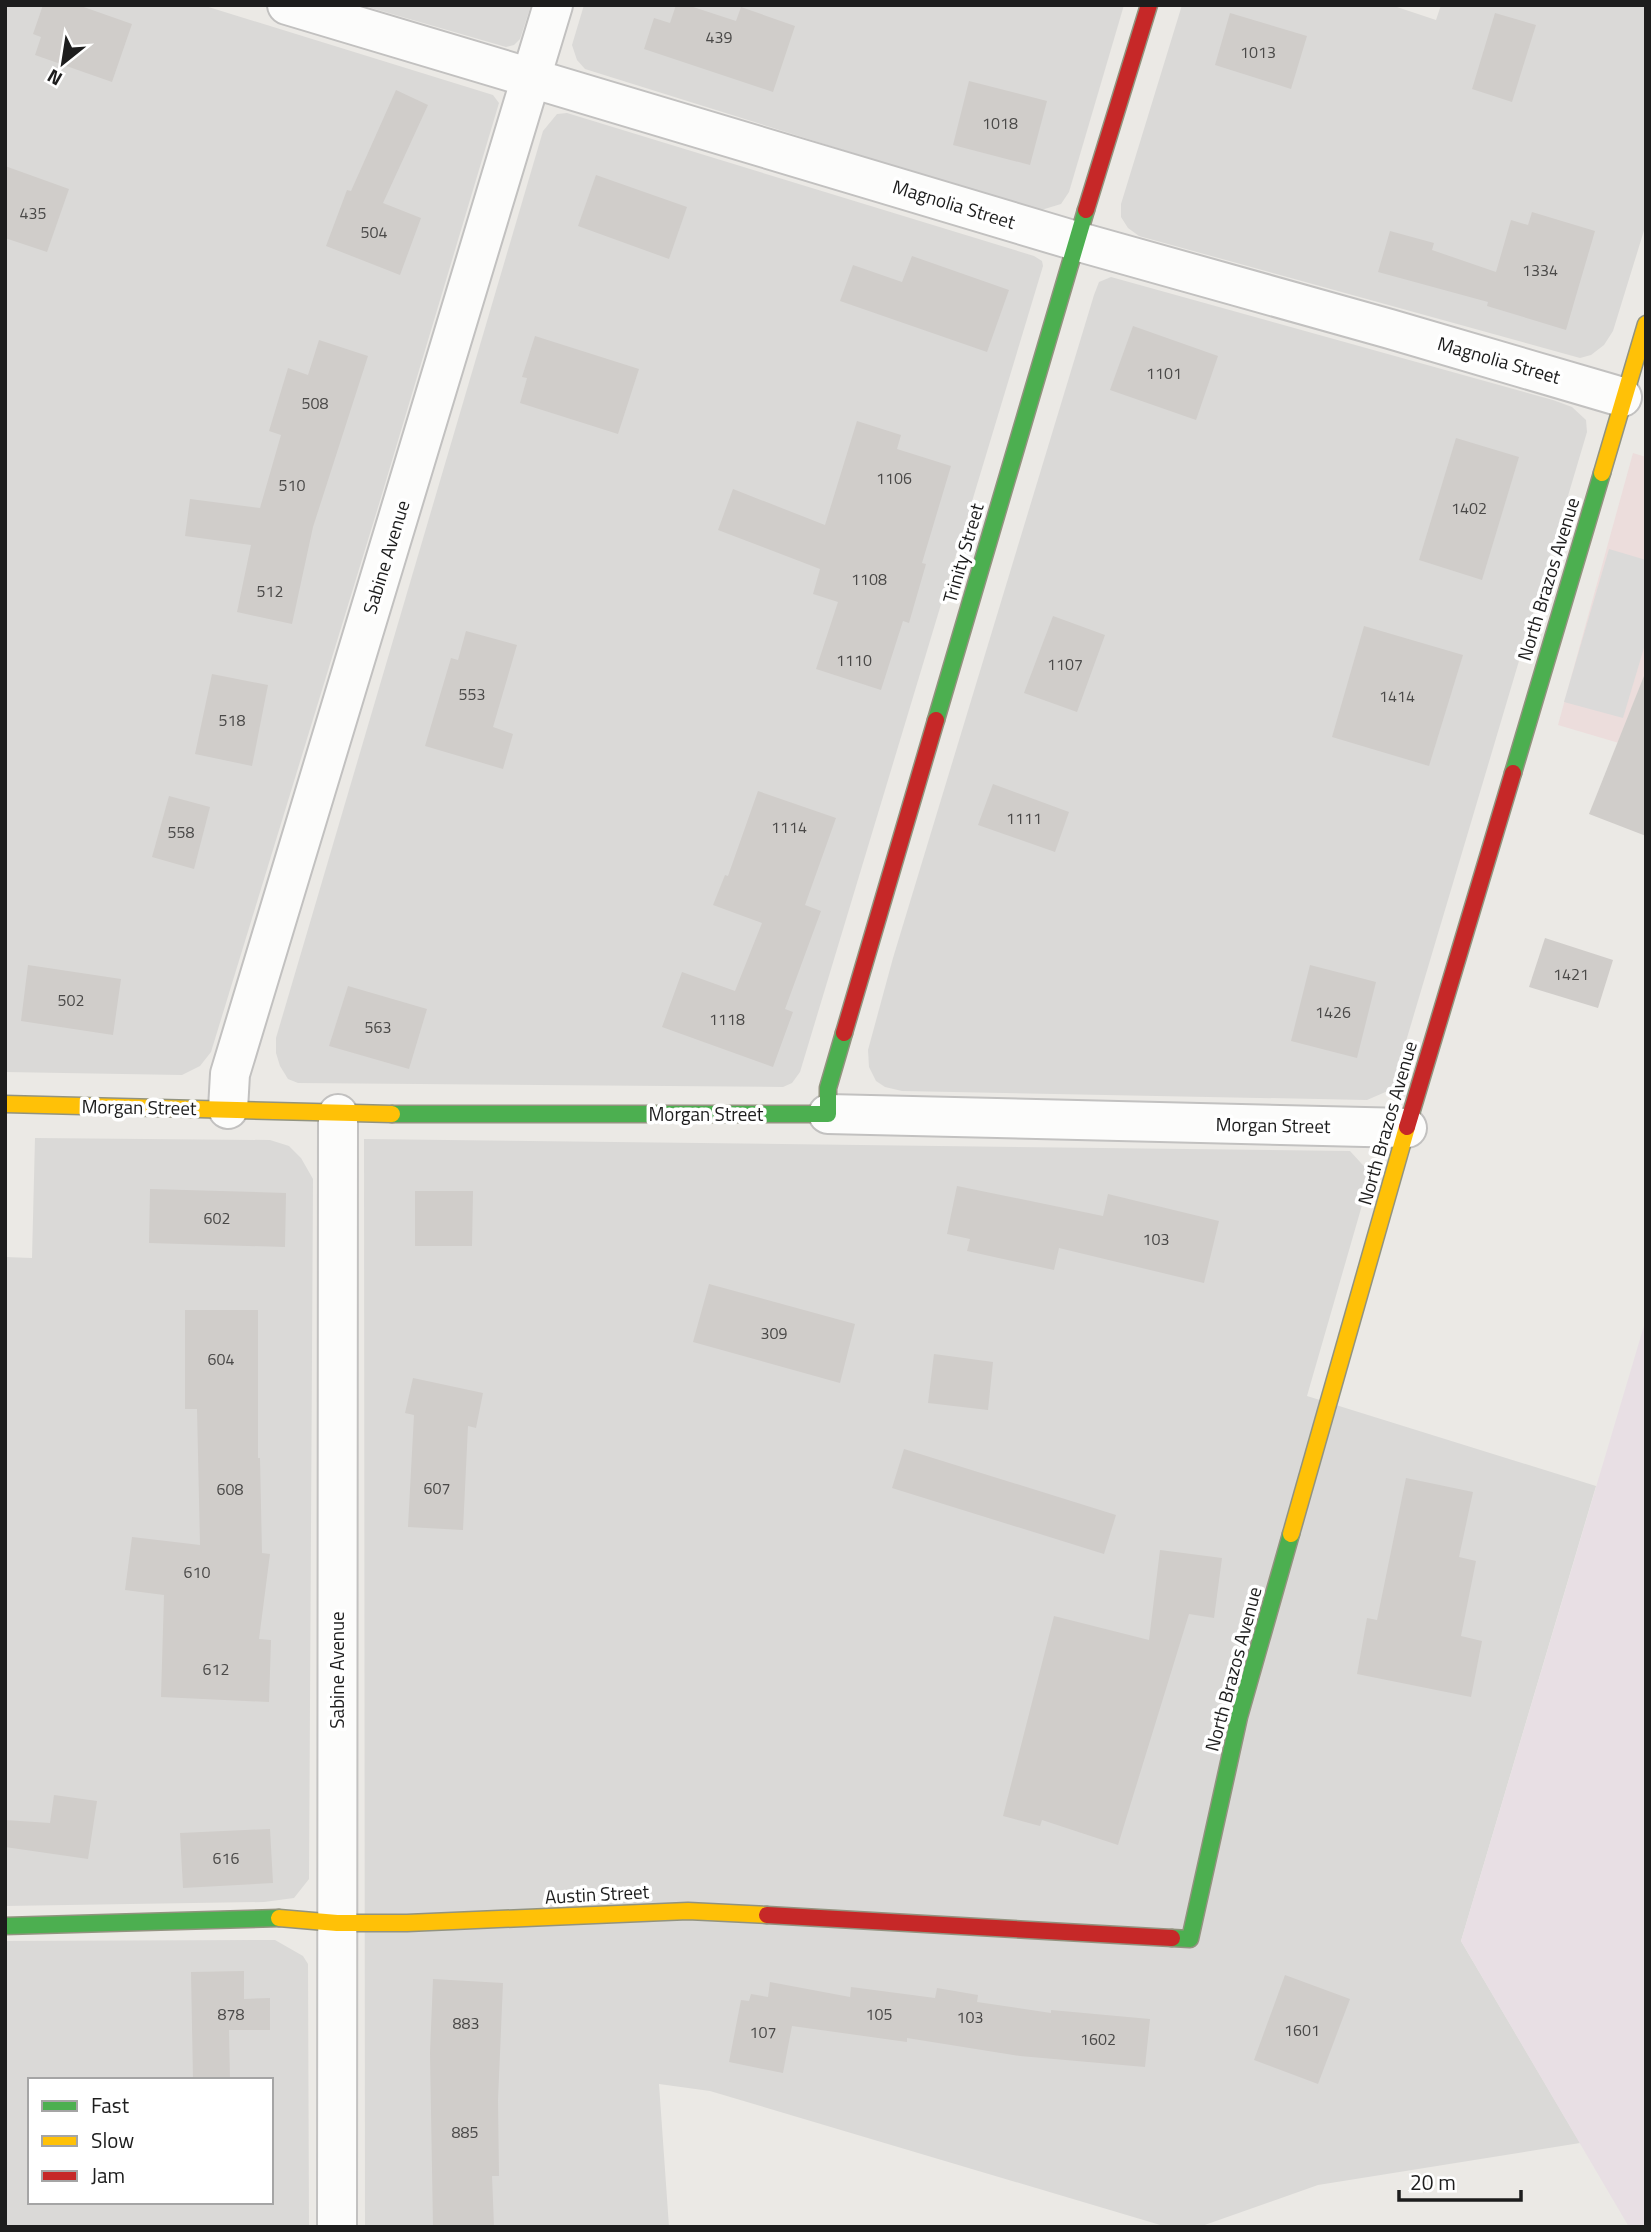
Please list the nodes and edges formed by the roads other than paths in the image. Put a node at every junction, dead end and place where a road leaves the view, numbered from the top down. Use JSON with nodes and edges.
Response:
{"nodes":[{"id":1,"x":287,"y":5,"type":"edge"},
{"id":2,"x":554,"y":5,"type":"edge"},
{"id":3,"x":1149,"y":5,"type":"edge"},
{"id":4,"x":532,"y":78,"type":"junction"},
{"id":5,"x":1076,"y":241,"type":"junction"},
{"id":6,"x":1646,"y":324,"type":"edge"},
{"id":7,"x":1622,"y":397,"type":"junction"},
{"id":8,"x":5,"y":1104,"type":"edge"},
{"id":9,"x":228,"y":1109,"type":"junction"},
{"id":10,"x":338,"y":1114,"type":"junction"},
{"id":11,"x":828,"y":1114,"type":"junction"},
{"id":12,"x":1407,"y":1128,"type":"junction"},
{"id":13,"x":337,"y":1923,"type":"junction"},
{"id":14,"x":5,"y":1926,"type":"edge"},
{"id":15,"x":1191,"y":1939,"type":"joint"},
{"id":16,"x":337,"y":2227,"type":"edge"}],
"edges":[{"from":1,"to":4,"type":"street","name":"Magnolia Street"},
{"from":2,"to":4,"type":"street","name":"Sabine Avenue"},
{"from":3,"to":5,"type":"street","name":"Trinity Street"},
{"from":4,"to":5,"type":"street","name":"Magnolia Street"},
{"from":4,"to":9,"type":"street","name":"Sabine Avenue"},
{"from":5,"to":7,"type":"street","name":"Magnolia Street"},
{"from":5,"to":11,"type":"street","name":"Trinity Street"},
{"from":6,"to":7,"type":"street","name":"North Brazos Avenue"},
{"from":7,"to":12,"type":"street","name":"North Brazos Avenue"},
{"from":8,"to":9,"type":"street","name":"Morgan Street"},
{"from":9,"to":10,"type":"street","name":"Morgan Street"},
{"from":10,"to":11,"type":"street","name":"Morgan Street"},
{"from":10,"to":13,"type":"street","name":"Sabine Avenue"},
{"from":11,"to":12,"type":"street","name":"Morgan Street"},
{"from":12,"to":15,"type":"street","name":"North Brazos Avenue"},
{"from":13,"to":14,"type":"street","name":"Austin Street"},
{"from":13,"to":15,"type":"street","name":"Austin Street"},
{"from":13,"to":16,"type":"street","name":"Sabine Avenue"}]}
